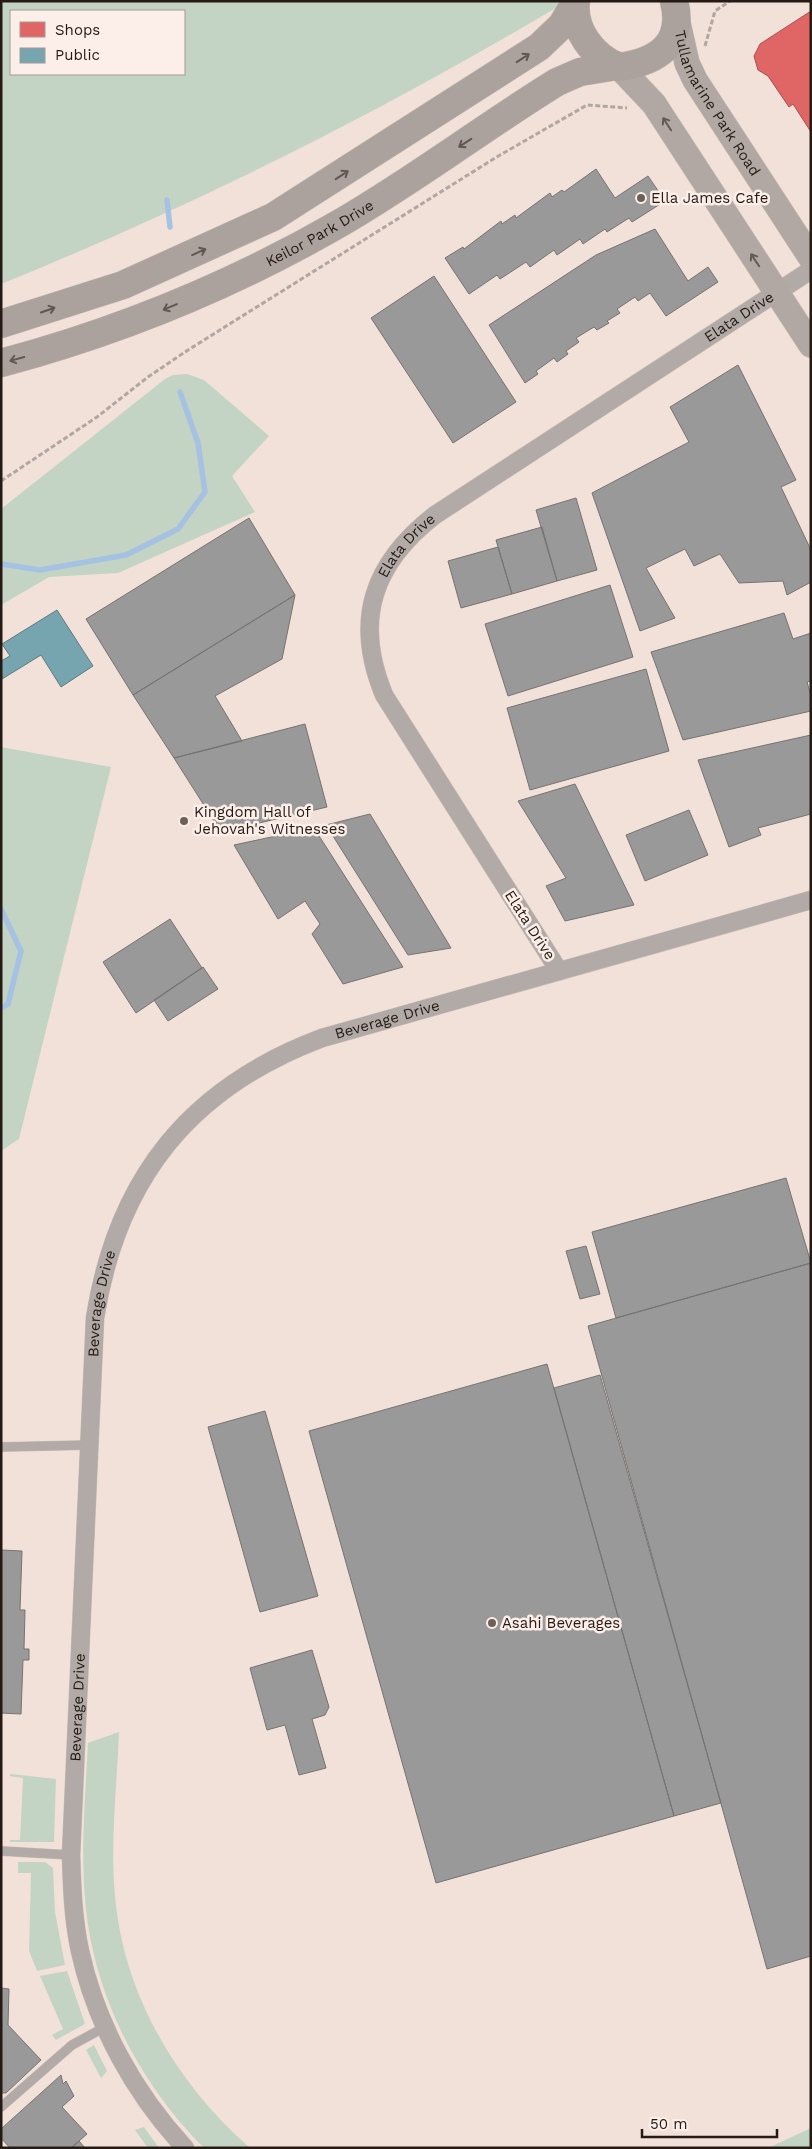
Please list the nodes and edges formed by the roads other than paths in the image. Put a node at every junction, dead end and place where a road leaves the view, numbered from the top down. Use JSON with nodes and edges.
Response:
{"nodes":[{"id":1,"x":575,"y":2,"type":"edge"},
{"id":2,"x":680,"y":11,"type":"edge"},
{"id":3,"x":618,"y":66,"type":"junction"},
{"id":4,"x":811,"y":258,"type":"edge"},
{"id":5,"x":811,"y":270,"type":"edge"},
{"id":6,"x":777,"y":293,"type":"junction"},
{"id":7,"x":1,"y":324,"type":"edge"},
{"id":8,"x":811,"y":345,"type":"edge"},
{"id":9,"x":1,"y":363,"type":"edge"},
{"id":10,"x":811,"y":900,"type":"edge"},
{"id":11,"x":560,"y":971,"type":"junction"},
{"id":12,"x":89,"y":1445,"type":"junction"},
{"id":13,"x":1,"y":1447,"type":"edge"},
{"id":14,"x":1,"y":1851,"type":"edge"},
{"id":15,"x":71,"y":1856,"type":"junction"},
{"id":16,"x":106,"y":2027,"type":"junction"},
{"id":17,"x":1,"y":2107,"type":"edge"},
{"id":18,"x":185,"y":2148,"type":"edge"}],
"edges":[{"from":1,"to":3,"type":"main road"},
{"from":7,"to":1,"type":"main road","one_way":true},
{"from":2,"to":3,"type":"main road","name":"Keilor Park Drive"},
{"from":2,"to":4,"type":"street","name":"Tullamarine Park Road"},
{"from":6,"to":3,"type":"street","one_way":true},
{"from":3,"to":9,"type":"main road","name":"Keilor Park Drive","one_way":true},
{"from":5,"to":6,"type":"street","name":"Elata Drive"},
{"from":6,"to":8,"type":"street"},
{"from":6,"to":11,"type":"street","name":"Elata Drive"},
{"from":10,"to":11,"type":"street","name":"Beverage Drive"},
{"from":11,"to":12,"type":"street","name":"Beverage Drive"},
{"from":12,"to":13,"type":"lane"},
{"from":12,"to":15,"type":"street","name":"Beverage Drive"},
{"from":14,"to":15,"type":"lane"},
{"from":15,"to":16,"type":"street","name":"Beverage Drive"},
{"from":16,"to":17,"type":"lane"},
{"from":16,"to":18,"type":"street","name":"Beverage Drive"}]}
